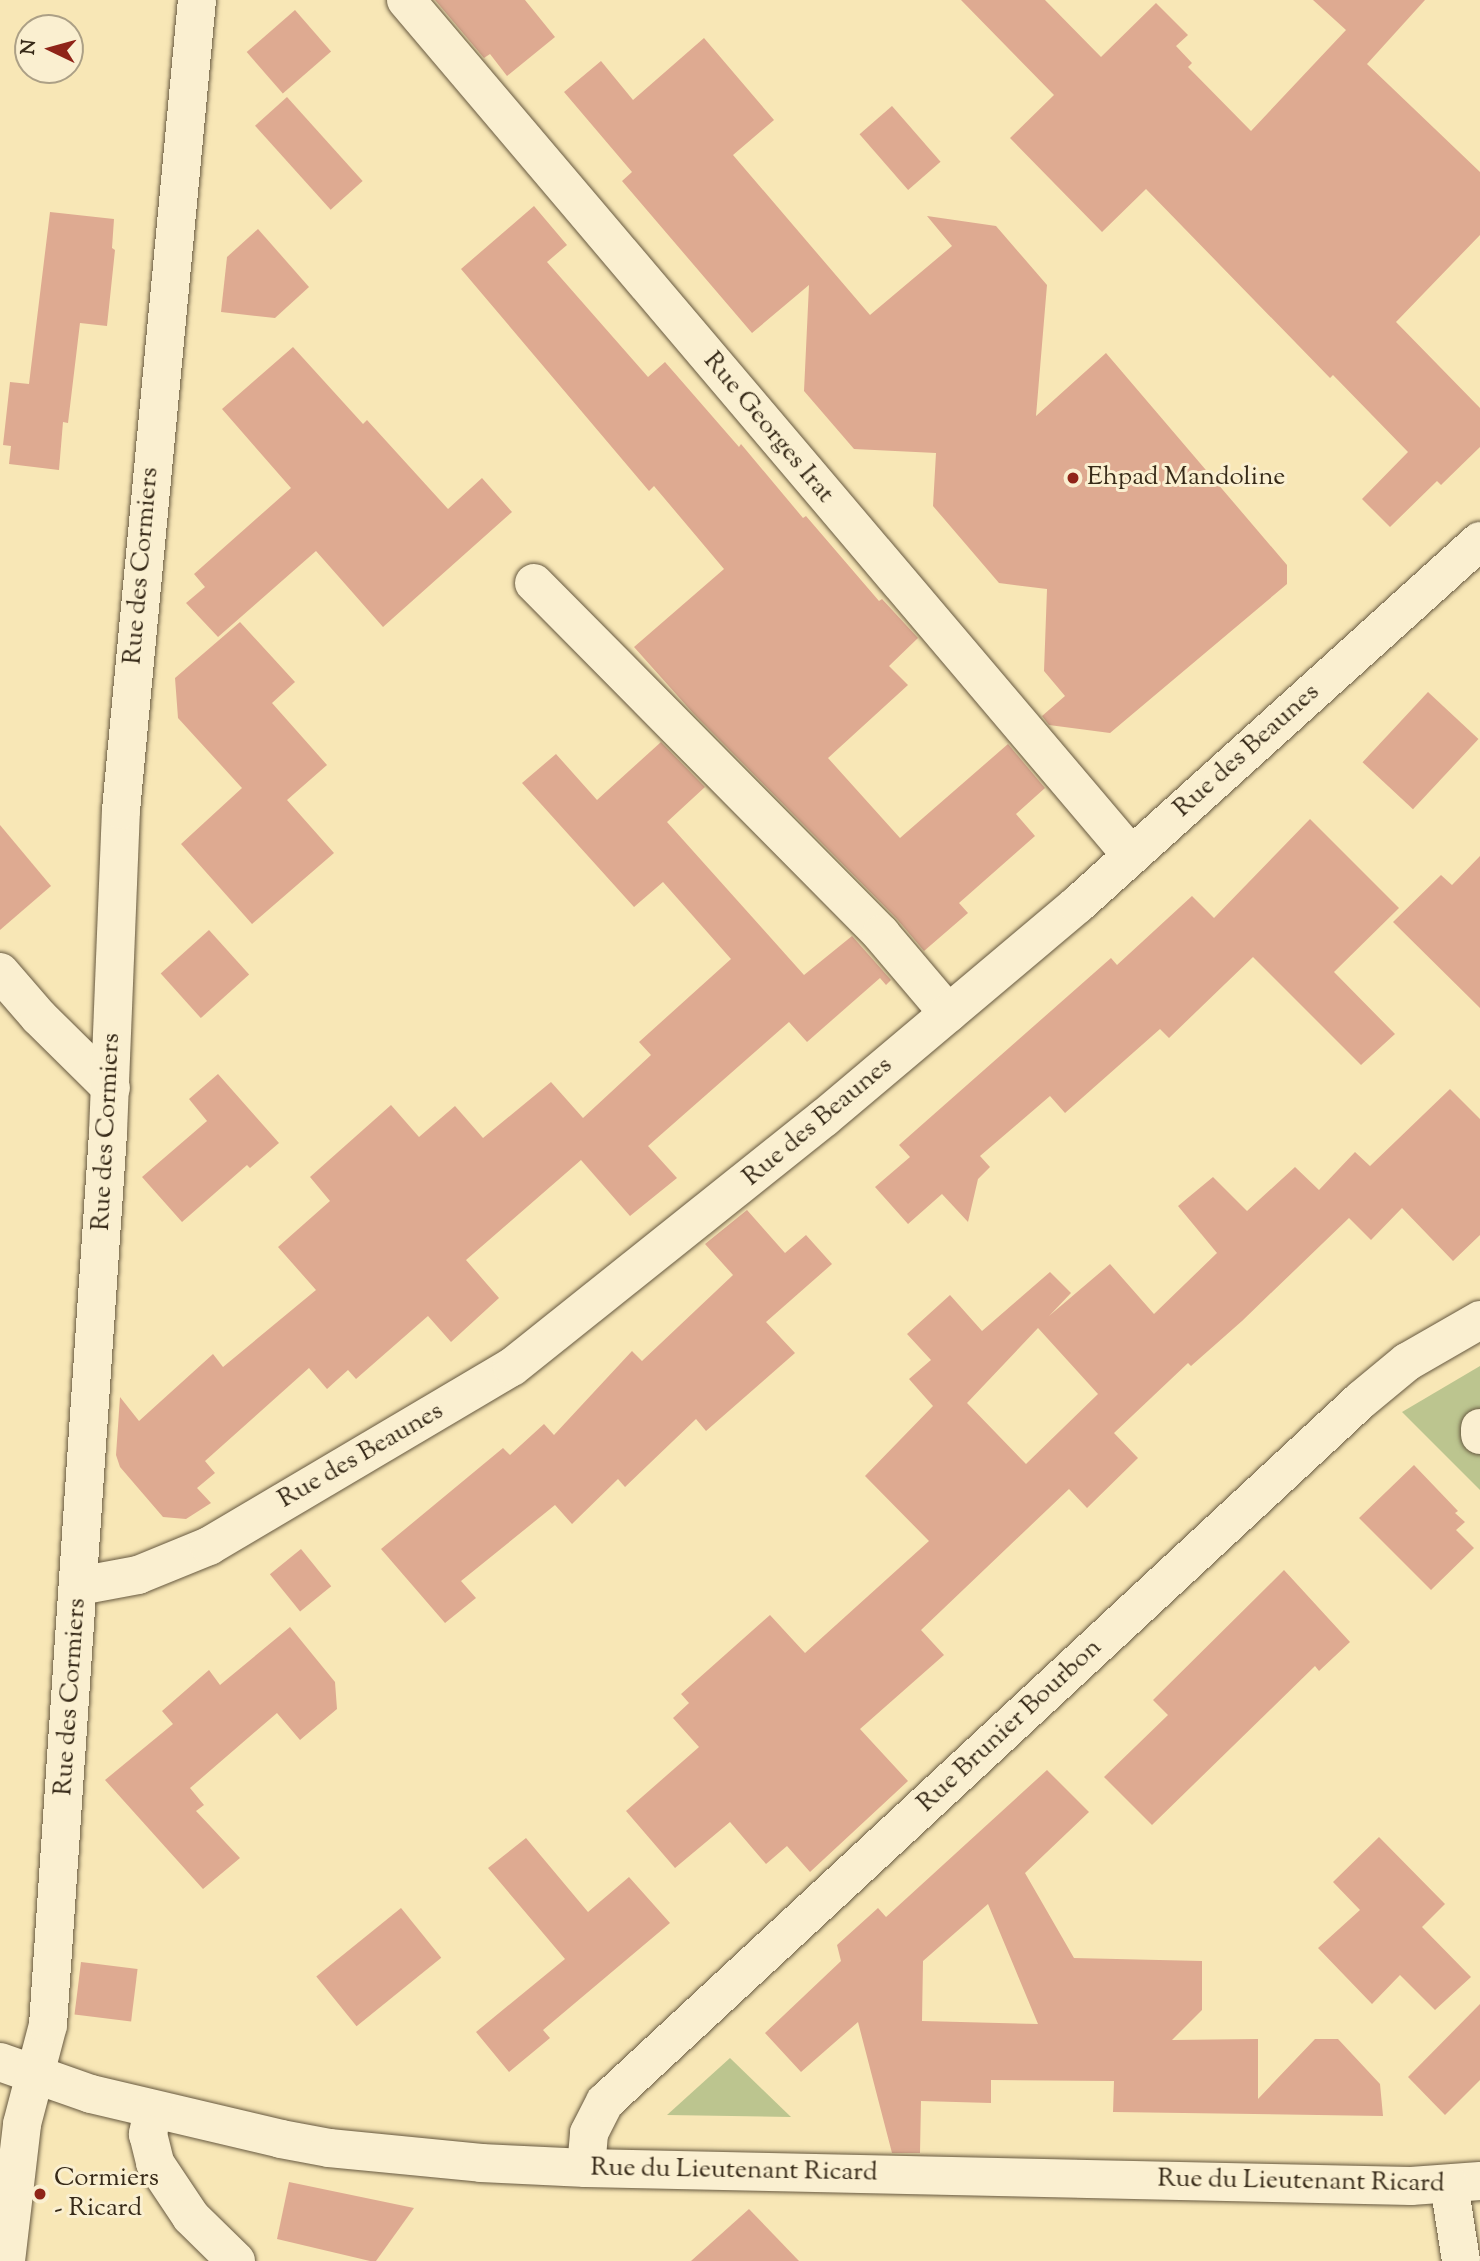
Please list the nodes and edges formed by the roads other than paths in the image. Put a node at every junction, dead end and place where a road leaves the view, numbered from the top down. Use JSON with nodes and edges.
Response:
{"nodes":[{"id":1,"x":197,"y":0,"type":"edge"},
{"id":2,"x":406,"y":0,"type":"edge"},
{"id":3,"x":1480,"y":541,"type":"edge"},
{"id":4,"x":534,"y":583,"type":"dead end"},
{"id":5,"x":1131,"y":855,"type":"junction"},
{"id":6,"x":0,"y":972,"type":"edge"},
{"id":7,"x":948,"y":1013,"type":"junction"},
{"id":8,"x":110,"y":1088,"type":"junction"},
{"id":9,"x":1480,"y":1320,"type":"edge"},
{"id":10,"x":1480,"y":1428,"type":"edge"},
{"id":11,"x":1480,"y":1434,"type":"edge"},
{"id":12,"x":79,"y":1586,"type":"junction"},
{"id":13,"x":0,"y":2062,"type":"edge"},
{"id":14,"x":36,"y":2074,"type":"junction"},
{"id":15,"x":153,"y":2110,"type":"junction"},
{"id":16,"x":586,"y":2168,"type":"junction"},
{"id":17,"x":1464,"y":2183,"type":"edge"},
{"id":18,"x":6,"y":2261,"type":"edge"},
{"id":19,"x":236,"y":2261,"type":"edge"},
{"id":20,"x":1461,"y":2261,"type":"edge"}],
"edges":[{"from":1,"to":8,"type":"street","name":"Rue des Cormiers"},
{"from":2,"to":5,"type":"street","name":"Rue Georges Irat"},
{"from":3,"to":5,"type":"street","name":"Rue des Beaunes"},
{"from":4,"to":7,"type":"street"},
{"from":5,"to":7,"type":"street","name":"Rue des Beaunes"},
{"from":6,"to":8,"type":"street"},
{"from":7,"to":12,"type":"street","name":"Rue des Beaunes"},
{"from":8,"to":12,"type":"street","name":"Rue des Cormiers"},
{"from":9,"to":16,"type":"street","name":"Rue Brunier Bourbon"},
{"from":10,"to":11,"type":"street"},
{"from":12,"to":14,"type":"street","name":"Rue des Cormiers"},
{"from":13,"to":14,"type":"street","name":"Rue du Lieutenant Ricard"},
{"from":14,"to":15,"type":"street","name":"Rue du Lieutenant Ricard"},
{"from":14,"to":18,"type":"street","name":"Rue des Cormiers"},
{"from":15,"to":16,"type":"street","name":"Rue du Lieutenant Ricard"},
{"from":15,"to":19,"type":"street"},
{"from":16,"to":17,"type":"street","name":"Rue du Lieutenant Ricard"},
{"from":17,"to":20,"type":"street"}]}
